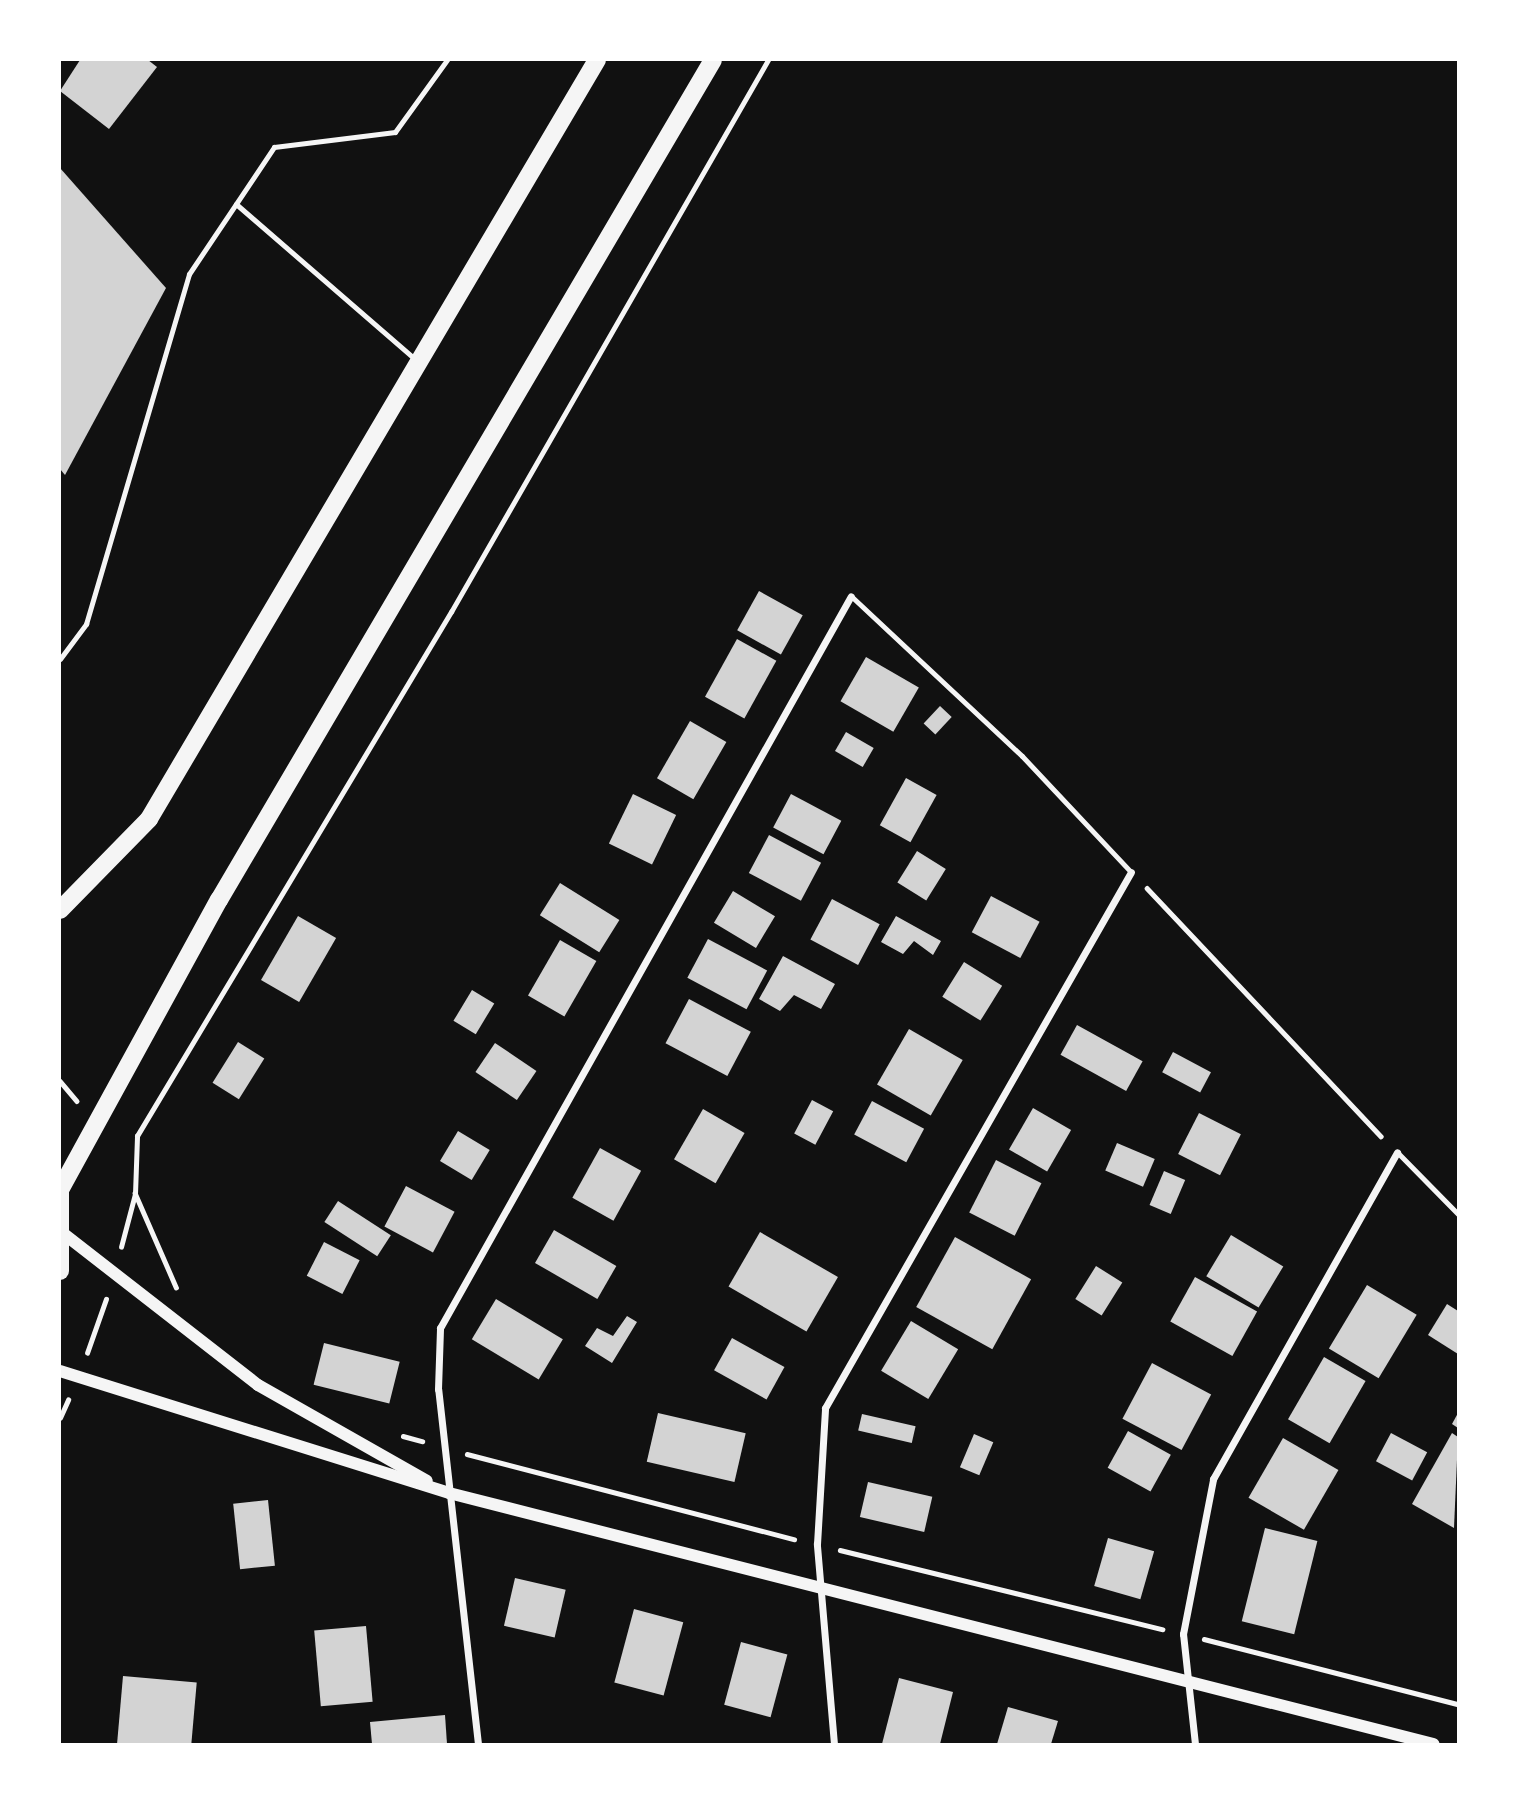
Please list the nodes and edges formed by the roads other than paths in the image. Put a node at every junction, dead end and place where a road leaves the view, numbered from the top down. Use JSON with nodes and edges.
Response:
{"nodes":[{"id":1,"x":447,"y":60,"type":"edge"},
{"id":2,"x":597,"y":60,"type":"edge"},
{"id":3,"x":713,"y":60,"type":"edge"},
{"id":4,"x":236,"y":204,"type":"junction"},
{"id":5,"x":418,"y":362,"type":"junction"},
{"id":6,"x":851,"y":596,"type":"joint"},
{"id":7,"x":60,"y":659,"type":"edge"},
{"id":8,"x":1132,"y":872,"type":"joint"},
{"id":9,"x":60,"y":910,"type":"edge"},
{"id":10,"x":1397,"y":1152,"type":"joint"},
{"id":11,"x":60,"y":1189,"type":"edge"},
{"id":12,"x":1458,"y":1214,"type":"edge"},
{"id":13,"x":64,"y":1234,"type":"junction"},
{"id":14,"x":60,"y":1271,"type":"edge"},
{"id":15,"x":60,"y":1371,"type":"edge"},
{"id":16,"x":449,"y":1493,"type":"junction"},
{"id":17,"x":820,"y":1584,"type":"junction"},
{"id":18,"x":1188,"y":1679,"type":"junction"},
{"id":19,"x":478,"y":1745,"type":"edge"},
{"id":20,"x":834,"y":1745,"type":"edge"},
{"id":21,"x":1195,"y":1745,"type":"edge"},
{"id":22,"x":1433,"y":1745,"type":"edge"}],
"edges":[{"from":1,"to":4,"type":"lane"},
{"from":2,"to":5,"type":"main road"},
{"from":3,"to":11,"type":"main road"},
{"from":4,"to":5,"type":"lane"},
{"from":4,"to":7,"type":"lane"},
{"from":5,"to":9,"type":"main road"},
{"from":6,"to":8,"type":"lane"},
{"from":6,"to":16,"type":"street"},
{"from":8,"to":17,"type":"street"},
{"from":10,"to":12,"type":"lane"},
{"from":10,"to":18,"type":"street"},
{"from":11,"to":13,"type":"main road"},
{"from":13,"to":14,"type":"main road"},
{"from":13,"to":16,"type":"street"},
{"from":15,"to":16,"type":"street"},
{"from":16,"to":17,"type":"street"},
{"from":16,"to":19,"type":"street"},
{"from":17,"to":18,"type":"street"},
{"from":17,"to":20,"type":"street"},
{"from":18,"to":21,"type":"street"},
{"from":18,"to":22,"type":"street"}]}
